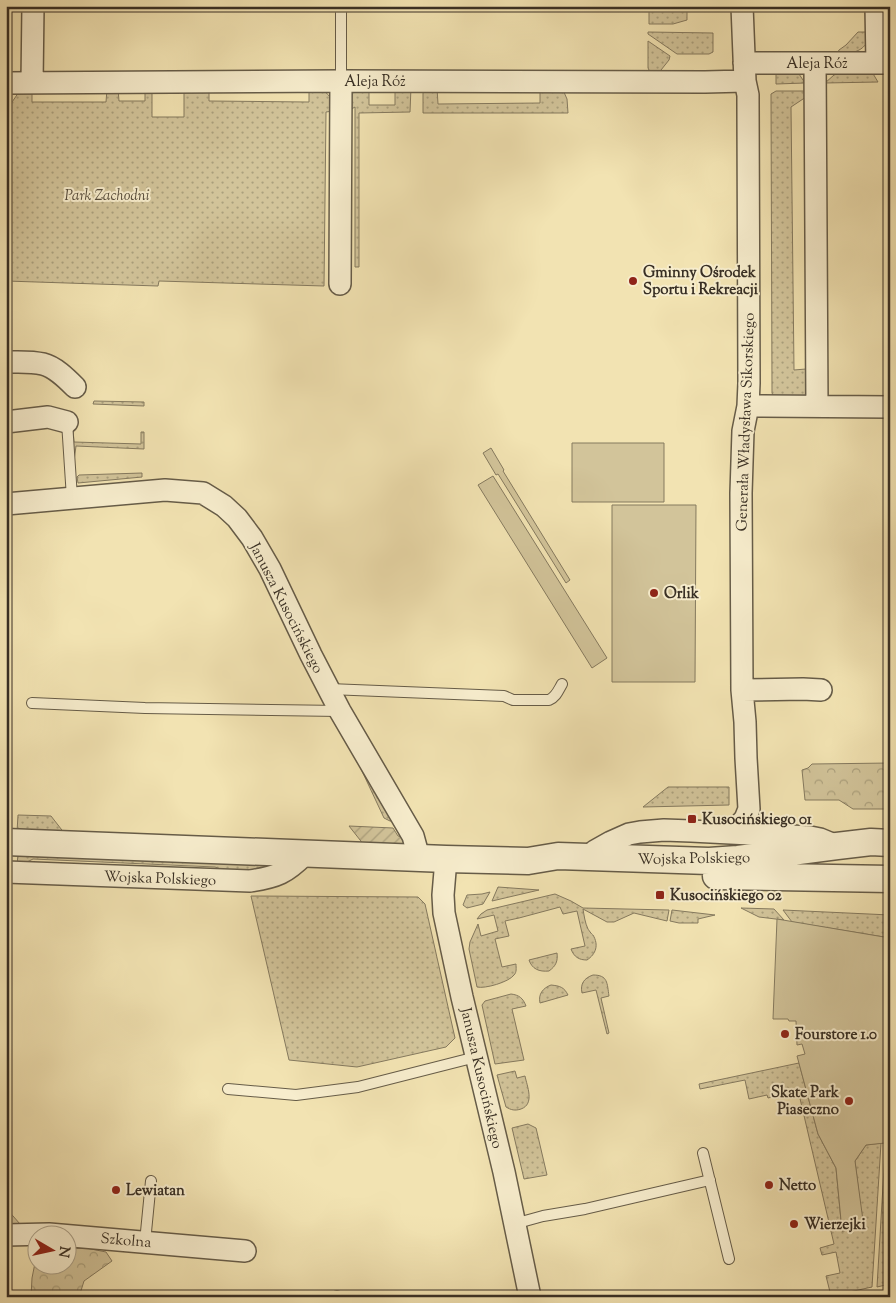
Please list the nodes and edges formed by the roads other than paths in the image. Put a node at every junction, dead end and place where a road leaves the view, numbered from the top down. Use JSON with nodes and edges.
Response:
{"nodes":[{"id":1,"x":33,"y":6,"type":"edge"},
{"id":2,"x":342,"y":6,"type":"edge"},
{"id":3,"x":742,"y":6,"type":"edge"},
{"id":4,"x":876,"y":6,"type":"edge"},
{"id":5,"x":815,"y":63,"type":"junction"},
{"id":6,"x":883,"y":63,"type":"edge"},
{"id":7,"x":744,"y":72,"type":"junction"},
{"id":8,"x":341,"y":81,"type":"junction"},
{"id":9,"x":6,"y":83,"type":"edge"},
{"id":10,"x":32,"y":83,"type":"junction"},
{"id":11,"x":340,"y":284,"type":"dead end"},
{"id":12,"x":6,"y":362,"type":"edge"},
{"id":13,"x":75,"y":387,"type":"dead end"},
{"id":14,"x":748,"y":406,"type":"junction"},
{"id":15,"x":817,"y":406,"type":"junction"},
{"id":16,"x":890,"y":407,"type":"edge"},
{"id":17,"x":6,"y":422,"type":"edge"},
{"id":18,"x":67,"y":422,"type":"joint"},
{"id":19,"x":72,"y":498,"type":"junction"},
{"id":20,"x":6,"y":504,"type":"edge"},
{"id":21,"x":562,"y":684,"type":"dead end"},
{"id":22,"x":329,"y":689,"type":"junction"},
{"id":23,"x":742,"y":690,"type":"junction"},
{"id":24,"x":821,"y":690,"type":"dead end"},
{"id":25,"x":32,"y":704,"type":"dead end"},
{"id":26,"x":340,"y":711,"type":"junction"},
{"id":27,"x":749,"y":809,"type":"junction"},
{"id":28,"x":732,"y":834,"type":"junction"},
{"id":29,"x":782,"y":835,"type":"junction"},
{"id":30,"x":6,"y":842,"type":"edge"},
{"id":31,"x":890,"y":843,"type":"edge"},
{"id":32,"x":836,"y":846,"type":"junction"},
{"id":33,"x":305,"y":854,"type":"junction"},
{"id":34,"x":419,"y":858,"type":"junction"},
{"id":35,"x":587,"y":858,"type":"junction"},
{"id":36,"x":446,"y":859,"type":"junction"},
{"id":37,"x":528,"y":861,"type":"junction"},
{"id":38,"x":6,"y":872,"type":"edge"},
{"id":39,"x":890,"y":879,"type":"edge"},
{"id":40,"x":476,"y":1057,"type":"junction"},
{"id":41,"x":228,"y":1089,"type":"dead end"},
{"id":42,"x":703,"y":1153,"type":"dead end"},
{"id":43,"x":710,"y":1180,"type":"junction"},
{"id":44,"x":151,"y":1181,"type":"dead end"},
{"id":45,"x":514,"y":1224,"type":"junction"},
{"id":46,"x":6,"y":1235,"type":"edge"},
{"id":47,"x":145,"y":1242,"type":"junction"},
{"id":48,"x":245,"y":1251,"type":"dead end"},
{"id":49,"x":729,"y":1259,"type":"dead end"},
{"id":50,"x":530,"y":1297,"type":"edge"}],
"edges":[{"from":1,"to":10,"type":"street"},
{"from":2,"to":8,"type":"lane"},
{"from":3,"to":7,"type":"street","name":"Generała Władysława Sikorskiego"},
{"from":4,"to":6,"type":"street"},
{"from":5,"to":6,"type":"street","name":"Aleja Róż"},
{"from":5,"to":7,"type":"street","name":"Aleja Róż"},
{"from":5,"to":15,"type":"street"},
{"from":7,"to":8,"type":"street","name":"Aleja Róż"},
{"from":7,"to":14,"type":"street","name":"Generała Władysława Sikorskiego"},
{"from":8,"to":10,"type":"street","name":"Aleja Róż"},
{"from":8,"to":11,"type":"street"},
{"from":9,"to":10,"type":"street","name":"Aleja Róż"},
{"from":12,"to":13,"type":"street"},
{"from":14,"to":15,"type":"street"},
{"from":14,"to":23,"type":"street","name":"Generała Władysława Sikorskiego"},
{"from":15,"to":16,"type":"street"},
{"from":17,"to":18,"type":"street"},
{"from":18,"to":19,"type":"lane"},
{"from":19,"to":20,"type":"street","name":"Janusza Kusocińskiego"},
{"from":19,"to":22,"type":"street","name":"Janusza Kusocińskiego"},
{"from":21,"to":22,"type":"lane"},
{"from":22,"to":26,"type":"street","name":"Janusza Kusocińskiego"},
{"from":23,"to":24,"type":"street"},
{"from":23,"to":27,"type":"street","name":"Generała Władysława Sikorskiego"},
{"from":25,"to":26,"type":"lane"},
{"from":26,"to":34,"type":"street","name":"Janusza Kusocińskiego"},
{"from":27,"to":28,"type":"street"},
{"from":27,"to":29,"type":"street"},
{"from":28,"to":29,"type":"street"},
{"from":28,"to":35,"type":"street"},
{"from":29,"to":32,"type":"street"},
{"from":30,"to":33,"type":"street","name":"Wojska Polskiego"},
{"from":31,"to":32,"type":"street","name":"Wojska Polskiego"},
{"from":32,"to":35,"type":"street","name":"Wojska Polskiego"},
{"from":33,"to":34,"type":"street","name":"Wojska Polskiego"},
{"from":33,"to":38,"type":"street","name":"Wojska Polskiego"},
{"from":34,"to":36,"type":"street","name":"Wojska Polskiego"},
{"from":35,"to":37,"type":"street","name":"Wojska Polskiego"},
{"from":36,"to":37,"type":"street","name":"Wojska Polskiego"},
{"from":36,"to":40,"type":"street","name":"Janusza Kusocińskiego"},
{"from":37,"to":39,"type":"street","name":"Wojska Polskiego"},
{"from":40,"to":41,"type":"lane"},
{"from":40,"to":45,"type":"street","name":"Janusza Kusocińskiego"},
{"from":42,"to":43,"type":"lane"},
{"from":43,"to":45,"type":"lane"},
{"from":43,"to":49,"type":"lane"},
{"from":44,"to":47,"type":"lane"},
{"from":45,"to":50,"type":"street","name":"Janusza Kusocińskiego"},
{"from":46,"to":47,"type":"street","name":"Szkolna"},
{"from":47,"to":48,"type":"street","name":"Szkolna"}]}
